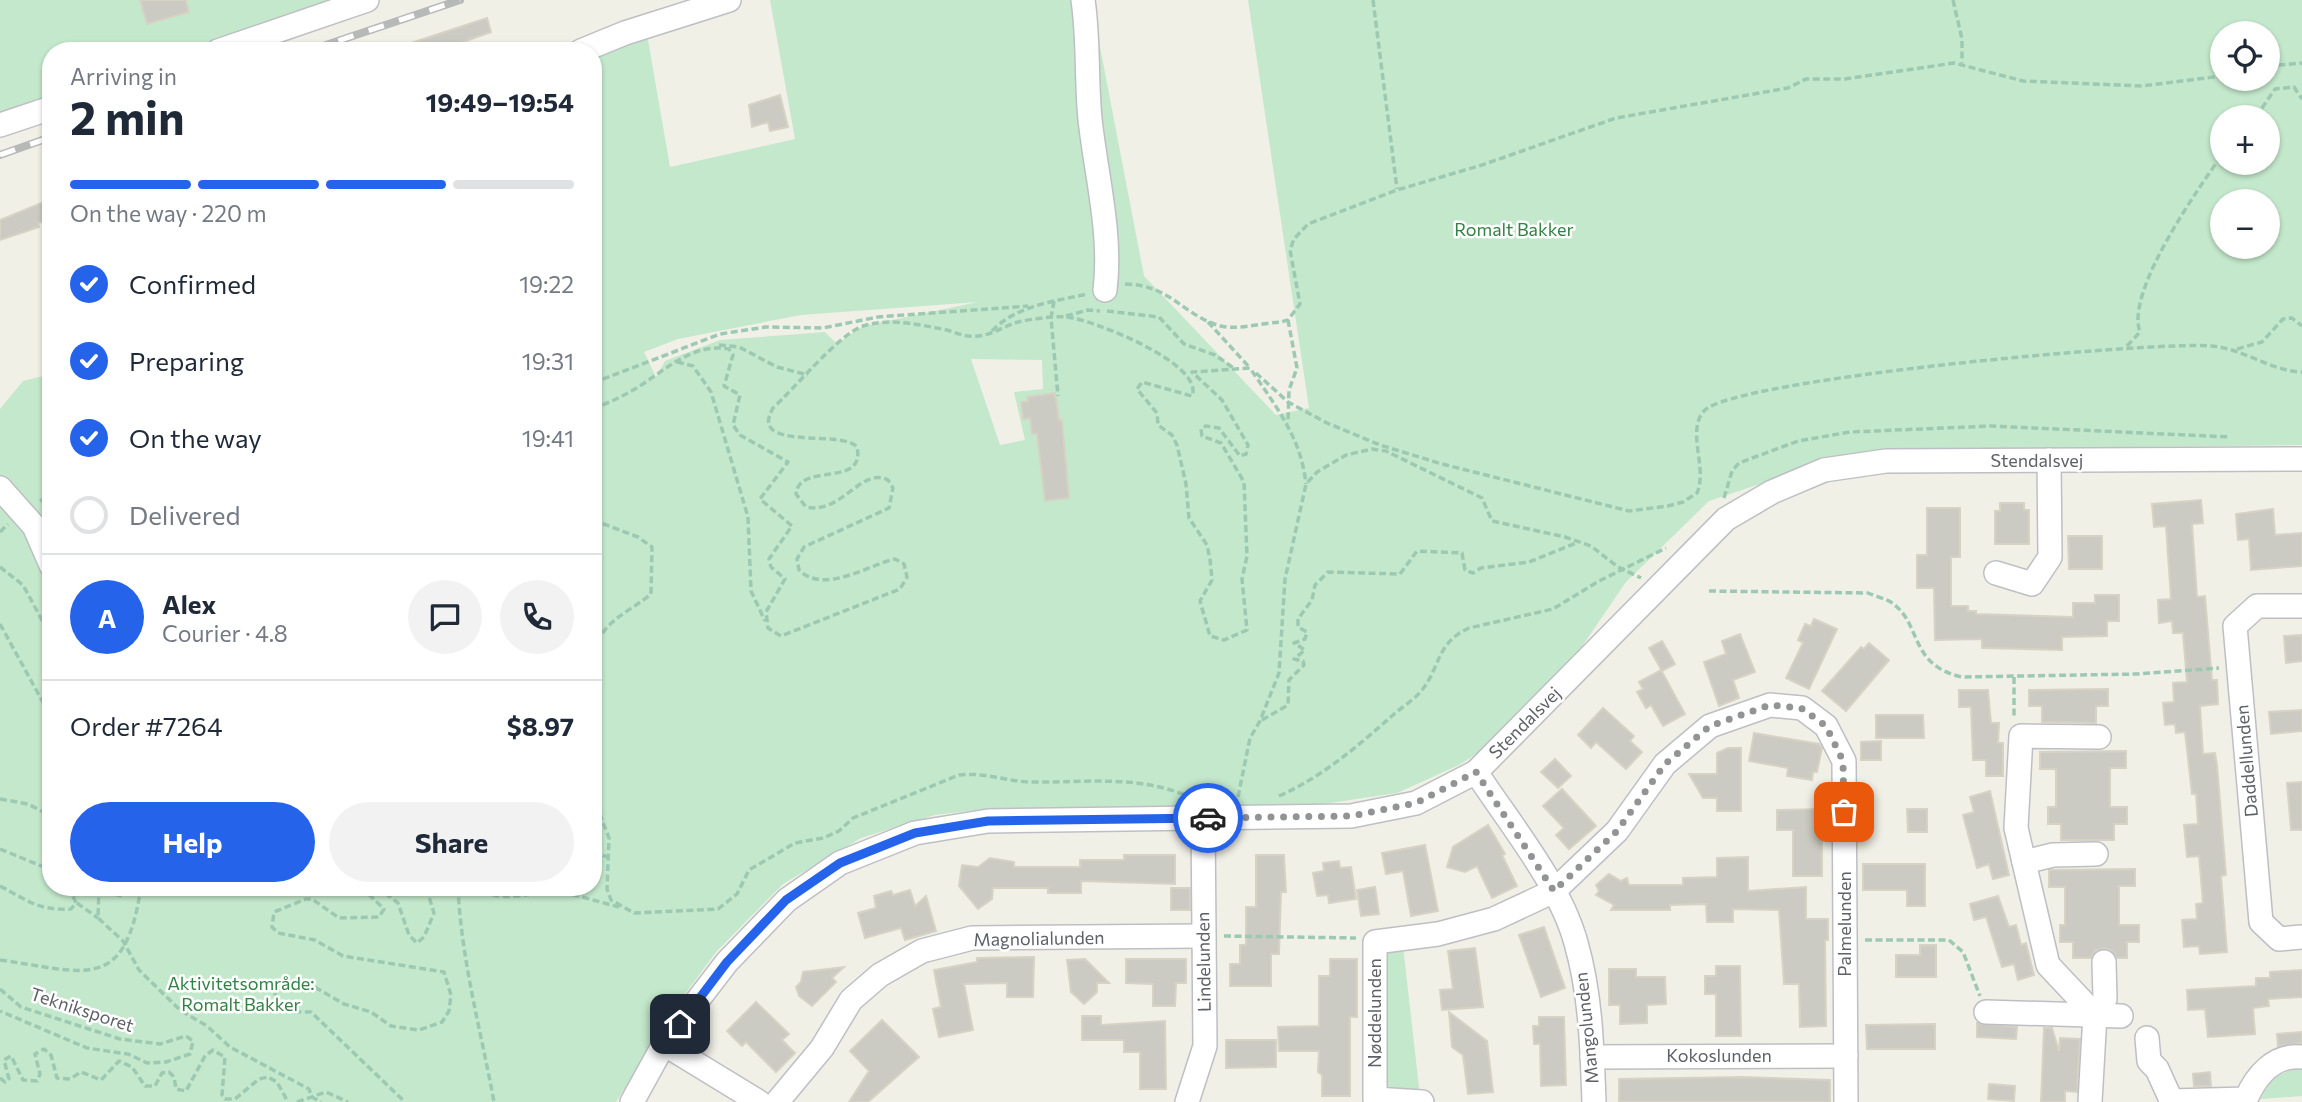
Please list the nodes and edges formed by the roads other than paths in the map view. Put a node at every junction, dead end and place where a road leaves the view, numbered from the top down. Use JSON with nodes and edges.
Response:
{"nodes":[{"id":1,"x":367,"y":0,"type":"edge"},
{"id":2,"x":729,"y":0,"type":"edge"},
{"id":3,"x":1083,"y":0,"type":"edge"},
{"id":4,"x":244,"y":42,"type":"edge"},
{"id":5,"x":602,"y":42,"type":"edge"},
{"id":6,"x":42,"y":111,"type":"edge"},
{"id":7,"x":0,"y":125,"type":"edge"},
{"id":8,"x":1105,"y":290,"type":"road end"},
{"id":9,"x":2302,"y":459,"type":"edge"},
{"id":10,"x":2049,"y":460,"type":"junction"},
{"id":11,"x":0,"y":488,"type":"edge"},
{"id":12,"x":42,"y":544,"type":"edge"},
{"id":13,"x":1997,"y":573,"type":"dead end"},
{"id":14,"x":2302,"y":606,"type":"edge"},
{"id":15,"x":2099,"y":737,"type":"dead end"},
{"id":16,"x":1476,"y":772,"type":"junction"},
{"id":17,"x":1201,"y":809,"type":"junction"},
{"id":18,"x":2096,"y":855,"type":"dead end"},
{"id":19,"x":2024,"y":862,"type":"junction"},
{"id":20,"x":1554,"y":891,"type":"junction"},
{"id":21,"x":1202,"y":936,"type":"junction"},
{"id":22,"x":2302,"y":937,"type":"edge"},
{"id":23,"x":2104,"y":962,"type":"dead end"},
{"id":24,"x":1986,"y":1012,"type":"road end"},
{"id":25,"x":2095,"y":1015,"type":"junction"},
{"id":26,"x":2121,"y":1016,"type":"dead end"},
{"id":27,"x":2147,"y":1038,"type":"dead end"},
{"id":28,"x":664,"y":1044,"type":"junction"},
{"id":29,"x":1846,"y":1056,"type":"junction"},
{"id":30,"x":1592,"y":1057,"type":"junction"},
{"id":31,"x":2302,"y":1057,"type":"edge"},
{"id":32,"x":2172,"y":1101,"type":"edge"},
{"id":33,"x":632,"y":1102,"type":"edge"},
{"id":34,"x":759,"y":1102,"type":"edge"},
{"id":35,"x":777,"y":1102,"type":"edge"},
{"id":36,"x":1187,"y":1102,"type":"edge"},
{"id":37,"x":1422,"y":1102,"type":"edge"},
{"id":38,"x":1594,"y":1102,"type":"edge"},
{"id":39,"x":1846,"y":1102,"type":"edge"},
{"id":40,"x":2090,"y":1102,"type":"edge"}],
"edges":[{"from":1,"to":4,"type":"street"},
{"from":2,"to":5,"type":"street"},
{"from":3,"to":8,"type":"street"},
{"from":6,"to":7,"type":"street"},
{"from":9,"to":10,"type":"street","name":"Stendalsvej"},
{"from":10,"to":13,"type":"street"},
{"from":10,"to":16,"type":"street","name":"Stendalsvej"},
{"from":11,"to":12,"type":"street"},
{"from":14,"to":22,"type":"street","name":"Daddellunden"},
{"from":15,"to":19,"type":"street"},
{"from":16,"to":17,"type":"street","name":"Stendalsvej"},
{"from":16,"to":20,"type":"street","name":"Mangolunden"},
{"from":17,"to":21,"type":"street","name":"Lindelunden"},
{"from":17,"to":28,"type":"street","name":"Stendalsvej"},
{"from":18,"to":19,"type":"street"},
{"from":19,"to":25,"type":"street"},
{"from":20,"to":29,"type":"street","name":"Palmelunden"},
{"from":20,"to":30,"type":"street","name":"Mangolunden"},
{"from":20,"to":37,"type":"street","name":"Nøddelunden"},
{"from":21,"to":35,"type":"street","name":"Magnolialunden"},
{"from":21,"to":36,"type":"street","name":"Lindelunden"},
{"from":23,"to":25,"type":"street"},
{"from":24,"to":25,"type":"street"},
{"from":25,"to":26,"type":"street"},
{"from":25,"to":40,"type":"street"},
{"from":27,"to":32,"type":"street"},
{"from":28,"to":33,"type":"street","name":"Stendalsvej"},
{"from":28,"to":34,"type":"street"},
{"from":29,"to":30,"type":"street","name":"Kokoslunden"},
{"from":29,"to":39,"type":"street","name":"Palmelunden"},
{"from":30,"to":38,"type":"street","name":"Mangolunden"},
{"from":31,"to":32,"type":"street"}]}
